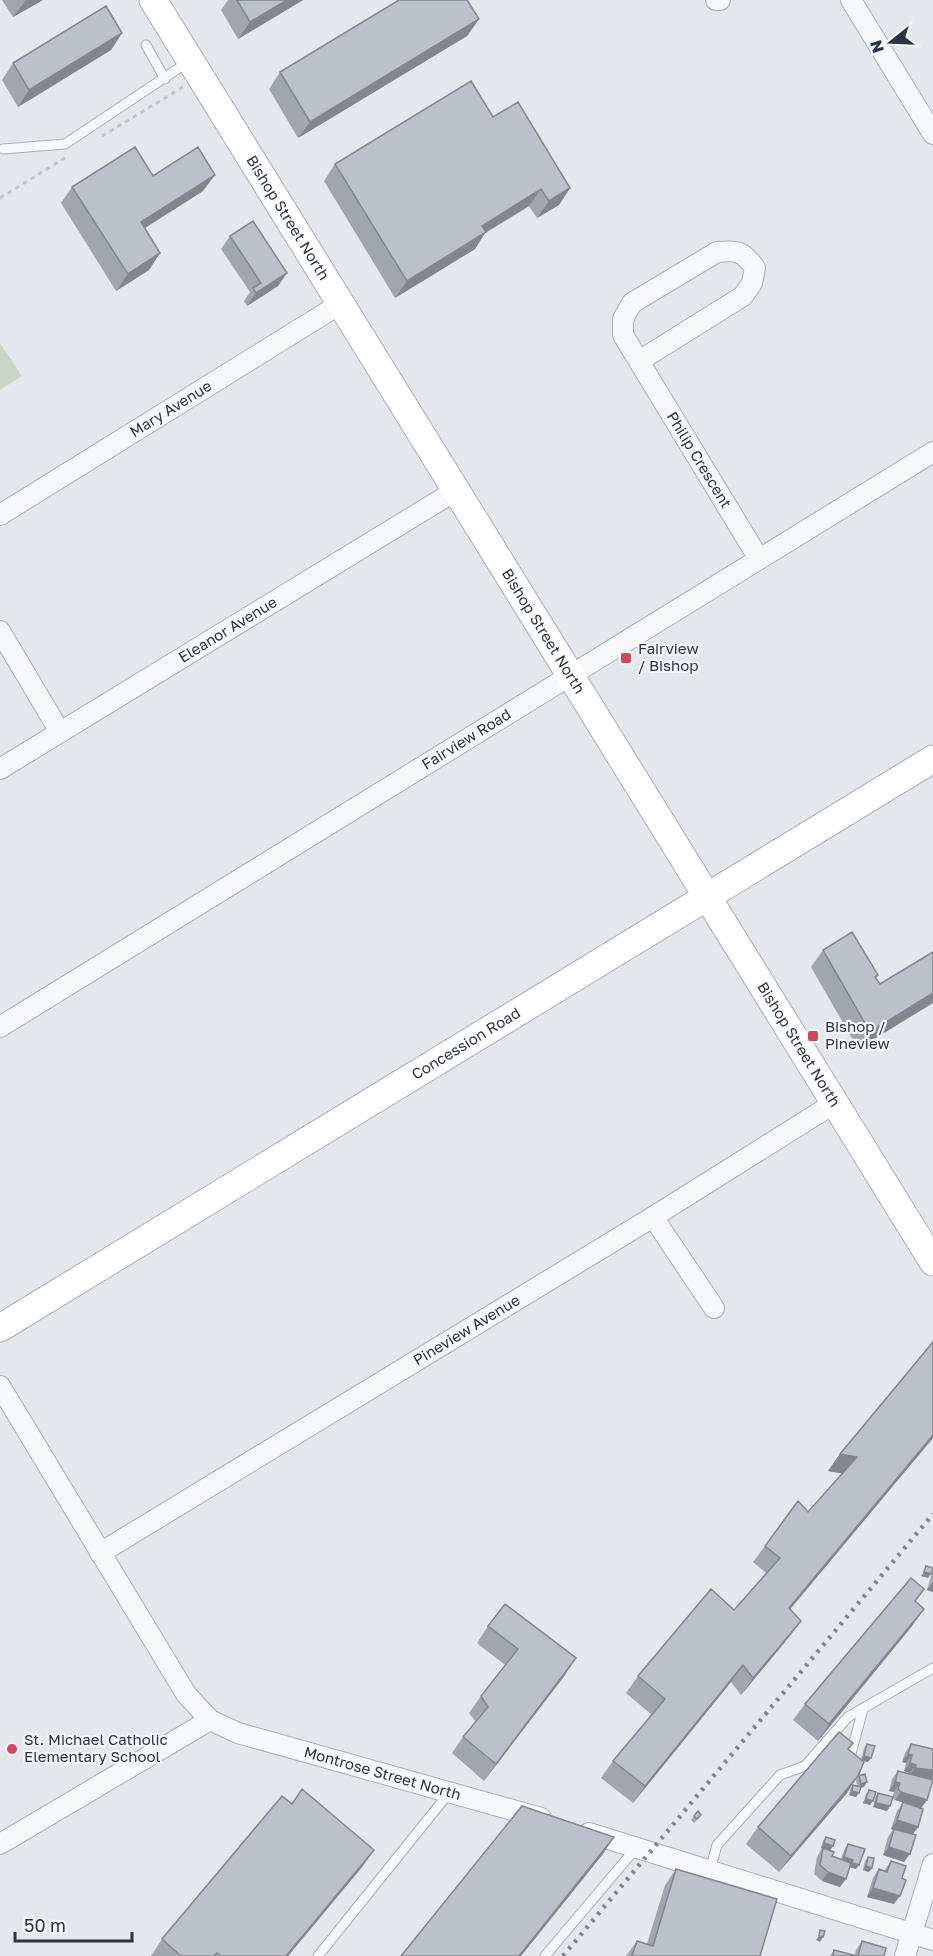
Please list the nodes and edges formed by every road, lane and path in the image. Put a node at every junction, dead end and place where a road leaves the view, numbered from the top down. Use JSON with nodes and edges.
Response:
{"nodes":[{"id":1,"x":153,"y":0,"type":"edge"},
{"id":2,"x":851,"y":0,"type":"edge"},
{"id":3,"x":146,"y":45,"type":"dead end"},
{"id":4,"x":190,"y":60,"type":"junction"},
{"id":5,"x":165,"y":79,"type":"junction"},
{"id":6,"x":933,"y":134,"type":"edge"},
{"id":7,"x":3,"y":149,"type":"dead end"},
{"id":8,"x":340,"y":304,"type":"junction"},
{"id":9,"x":639,"y":361,"type":"junction"},
{"id":10,"x":933,"y":452,"type":"edge"},
{"id":11,"x":455,"y":491,"type":"junction"},
{"id":12,"x":0,"y":514,"type":"edge"},
{"id":13,"x":759,"y":559,"type":"junction"},
{"id":14,"x":0,"y":631,"type":"edge"},
{"id":15,"x":569,"y":678,"type":"junction"},
{"id":16,"x":60,"y":732,"type":"junction"},
{"id":17,"x":933,"y":759,"type":"edge"},
{"id":18,"x":0,"y":769,"type":"edge"},
{"id":19,"x":706,"y":897,"type":"junction"},
{"id":20,"x":0,"y":1027,"type":"edge"},
{"id":21,"x":833,"y":1104,"type":"junction"},
{"id":22,"x":653,"y":1217,"type":"junction"},
{"id":23,"x":933,"y":1262,"type":"edge"},
{"id":24,"x":714,"y":1308,"type":"dead end"},
{"id":25,"x":0,"y":1328,"type":"edge"},
{"id":26,"x":0,"y":1386,"type":"edge"},
{"id":27,"x":100,"y":1553,"type":"junction"},
{"id":28,"x":933,"y":1668,"type":"edge"},
{"id":29,"x":863,"y":1708,"type":"junction"},
{"id":30,"x":210,"y":1720,"type":"junction"},
{"id":31,"x":847,"y":1769,"type":"edge"},
{"id":32,"x":450,"y":1791,"type":"junction"},
{"id":33,"x":0,"y":1844,"type":"edge"},
{"id":34,"x":636,"y":1847,"type":"junction"},
{"id":35,"x":933,"y":1864,"type":"edge"},
{"id":36,"x":710,"y":1870,"type":"junction"},
{"id":37,"x":911,"y":1933,"type":"junction"},
{"id":38,"x":933,"y":1940,"type":"edge"},
{"id":39,"x":318,"y":1956,"type":"edge"},
{"id":40,"x":545,"y":1956,"type":"edge"},
{"id":41,"x":905,"y":1956,"type":"edge"}],
"edges":[{"from":1,"to":4,"type":"main road","name":"Bishop Street North"},
{"from":2,"to":6,"type":"street"},
{"from":3,"to":5,"type":"lane"},
{"from":4,"to":5,"type":"lane"},
{"from":4,"to":8,"type":"main road","name":"Bishop Street North"},
{"from":5,"to":7,"type":"lane"},
{"from":8,"to":11,"type":"main road","name":"Bishop Street North"},
{"from":8,"to":12,"type":"street","name":"Mary Avenue"},
{"from":9,"to":9,"type":"street","name":"Philip Crescent"},
{"from":9,"to":13,"type":"street","name":"Philip Crescent"},
{"from":10,"to":13,"type":"street","name":"Fairview Road"},
{"from":11,"to":15,"type":"main road","name":"Bishop Street North"},
{"from":11,"to":16,"type":"street","name":"Eleanor Avenue"},
{"from":13,"to":15,"type":"street","name":"Fairview Road"},
{"from":14,"to":16,"type":"street"},
{"from":15,"to":19,"type":"main road","name":"Bishop Street North"},
{"from":15,"to":20,"type":"street","name":"Fairview Road"},
{"from":16,"to":18,"type":"street","name":"Eleanor Avenue"},
{"from":17,"to":19,"type":"main road","name":"Concession Road"},
{"from":19,"to":21,"type":"main road","name":"Bishop Street North"},
{"from":19,"to":25,"type":"main road","name":"Concession Road"},
{"from":21,"to":22,"type":"street","name":"Pineview Avenue"},
{"from":21,"to":23,"type":"main road","name":"Bishop Street North"},
{"from":22,"to":24,"type":"street"},
{"from":22,"to":27,"type":"street","name":"Pineview Avenue"},
{"from":26,"to":27,"type":"street","name":"Montrose Street North"},
{"from":27,"to":30,"type":"street","name":"Montrose Street North"},
{"from":28,"to":29,"type":"lane"},
{"from":29,"to":31,"type":"lane"},
{"from":29,"to":36,"type":"lane"},
{"from":30,"to":32,"type":"street","name":"Montrose Street North"},
{"from":30,"to":33,"type":"street"},
{"from":32,"to":34,"type":"street","name":"Montrose Street North"},
{"from":32,"to":39,"type":"lane"},
{"from":34,"to":36,"type":"street","name":"Montrose Street North"},
{"from":34,"to":40,"type":"lane"},
{"from":35,"to":37,"type":"street"},
{"from":36,"to":37,"type":"street","name":"Montrose Street North"},
{"from":37,"to":38,"type":"street","name":"Montrose Street North"},
{"from":37,"to":41,"type":"street"}]}
